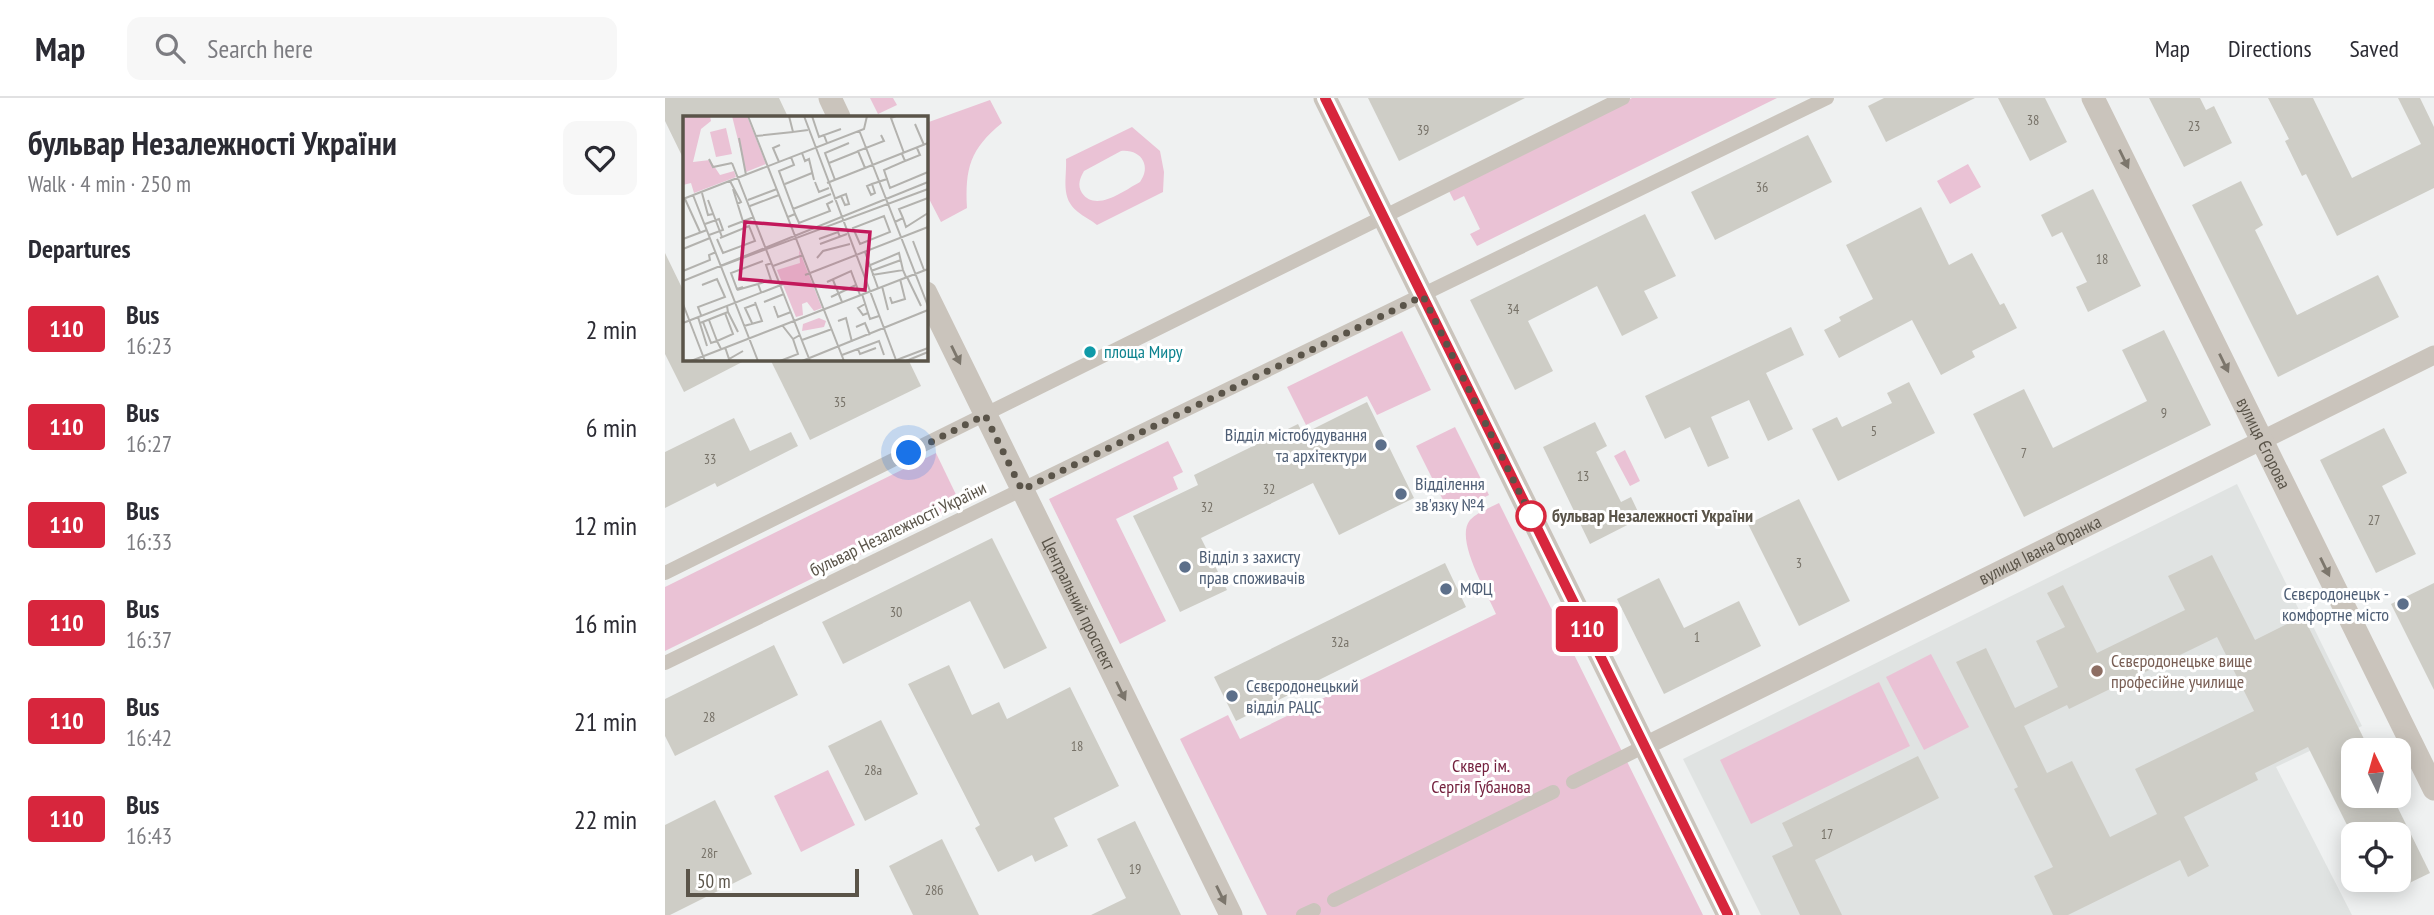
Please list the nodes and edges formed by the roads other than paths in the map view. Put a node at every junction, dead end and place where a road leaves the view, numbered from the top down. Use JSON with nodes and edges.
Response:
{"nodes":[{"id":1,"x":830,"y":98,"type":"edge"},
{"id":2,"x":1325,"y":98,"type":"edge"},
{"id":3,"x":1623,"y":98,"type":"edge"},
{"id":4,"x":1827,"y":98,"type":"edge"},
{"id":5,"x":2094,"y":98,"type":"edge"},
{"id":6,"x":839,"y":116,"type":"edge"},
{"id":7,"x":1384,"y":217,"type":"junction"},
{"id":8,"x":927,"y":295,"type":"edge"},
{"id":9,"x":1423,"y":296,"type":"junction"},
{"id":10,"x":2434,"y":355,"type":"edge"},
{"id":11,"x":985,"y":415,"type":"junction"},
{"id":12,"x":2262,"y":440,"type":"junction"},
{"id":13,"x":1022,"y":490,"type":"junction"},
{"id":14,"x":665,"y":573,"type":"edge"},
{"id":15,"x":665,"y":663,"type":"edge"},
{"id":16,"x":1645,"y":746,"type":"junction"},
{"id":17,"x":1573,"y":782,"type":"dead end"},
{"id":18,"x":2434,"y":789,"type":"edge"},
{"id":19,"x":1553,"y":792,"type":"dead end"},
{"id":20,"x":1334,"y":900,"type":"dead end"},
{"id":21,"x":1231,"y":915,"type":"edge"},
{"id":22,"x":1728,"y":915,"type":"edge"}],
"edges":[{"from":1,"to":6,"type":"street"},
{"from":2,"to":7,"type":"street"},
{"from":3,"to":7,"type":"street"},
{"from":4,"to":9,"type":"street","name":"бульвар Незалежності України"},
{"from":5,"to":12,"type":"street","name":"вулиця Єгорова","one_way":true},
{"from":7,"to":9,"type":"street"},
{"from":7,"to":11,"type":"street"},
{"from":8,"to":11,"type":"street","name":"Центральний проспект","one_way":true},
{"from":9,"to":13,"type":"street","name":"бульвар Незалежності України"},
{"from":9,"to":16,"type":"street"},
{"from":10,"to":12,"type":"street","name":"вулиця Івана Франка"},
{"from":11,"to":13,"type":"street","name":"Центральний проспект"},
{"from":11,"to":14,"type":"street"},
{"from":12,"to":16,"type":"street","name":"вулиця Івана Франка"},
{"from":12,"to":18,"type":"street","name":"вулиця Єгорова","one_way":true},
{"from":13,"to":15,"type":"street","name":"бульвар Незалежності України"},
{"from":13,"to":21,"type":"street","name":"Центральний проспект","one_way":true},
{"from":16,"to":17,"type":"street"},
{"from":16,"to":22,"type":"street"},
{"from":19,"to":20,"type":"street"}]}
